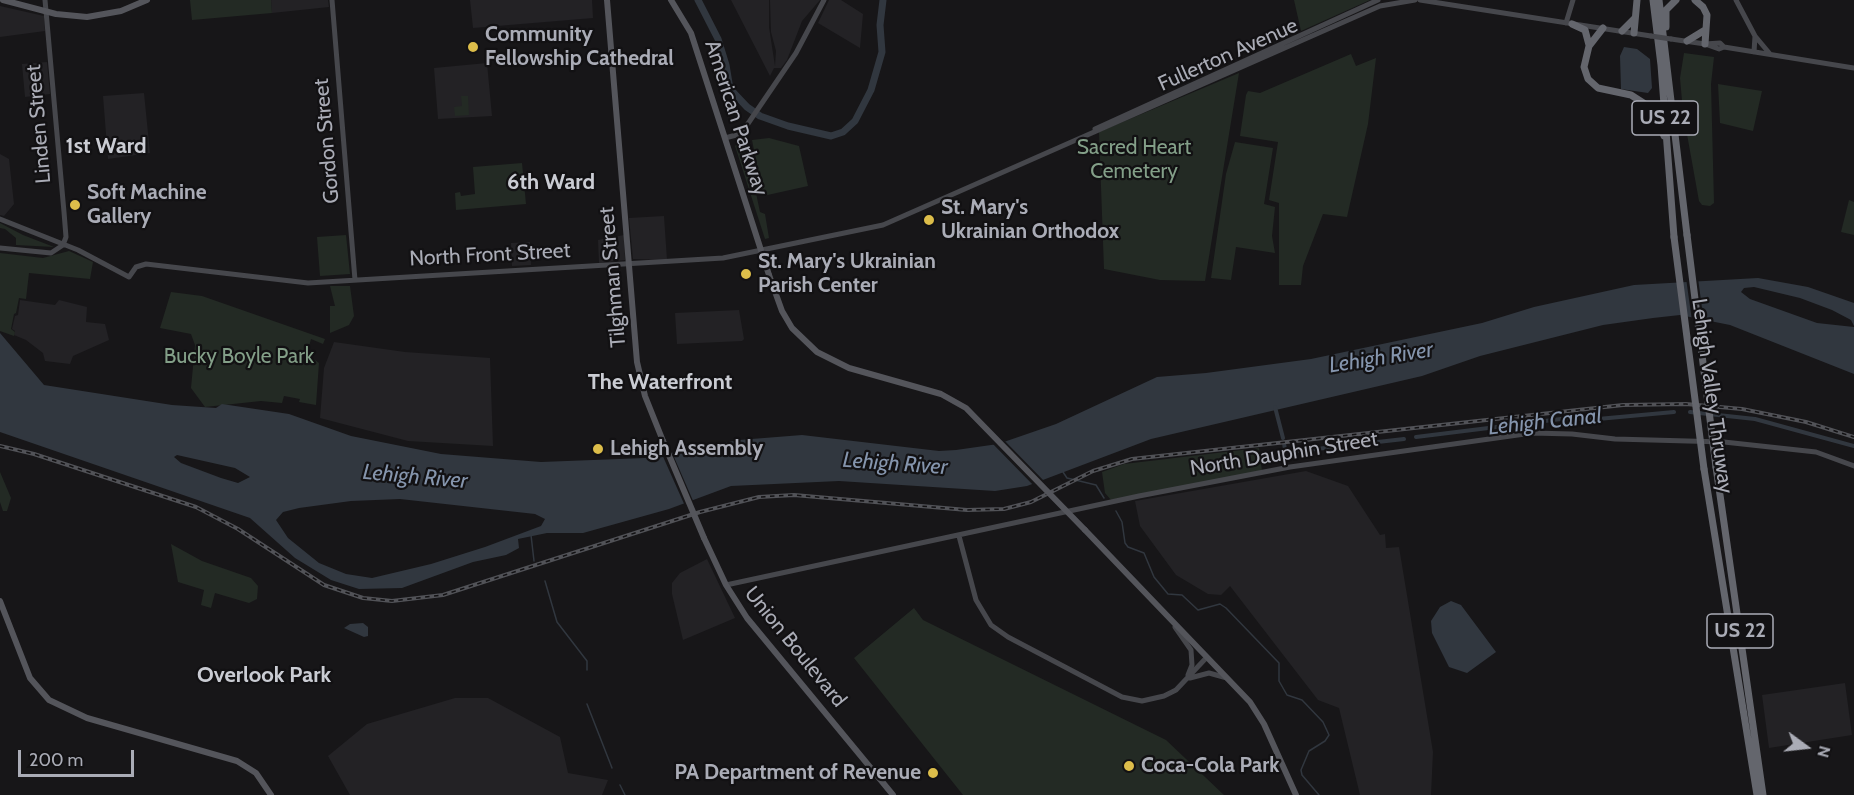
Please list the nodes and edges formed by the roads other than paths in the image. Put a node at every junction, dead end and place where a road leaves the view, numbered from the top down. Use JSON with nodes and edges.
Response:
{"nodes":[{"id":1,"x":3,"y":0,"type":"edge"},
{"id":2,"x":45,"y":0,"type":"edge"},
{"id":3,"x":147,"y":0,"type":"edge"},
{"id":4,"x":332,"y":0,"type":"edge"},
{"id":5,"x":607,"y":0,"type":"edge"},
{"id":6,"x":671,"y":0,"type":"edge"},
{"id":7,"x":824,"y":0,"type":"edge"},
{"id":8,"x":1378,"y":0,"type":"edge"},
{"id":9,"x":1415,"y":0,"type":"edge"},
{"id":10,"x":1420,"y":0,"type":"edge"},
{"id":11,"x":1573,"y":0,"type":"edge"},
{"id":12,"x":1637,"y":0,"type":"edge"},
{"id":13,"x":1653,"y":0,"type":"edge"},
{"id":14,"x":1659,"y":0,"type":"edge"},
{"id":15,"x":1676,"y":0,"type":"edge"},
{"id":16,"x":1695,"y":0,"type":"edge"},
{"id":17,"x":1703,"y":0,"type":"edge"},
{"id":18,"x":1736,"y":0,"type":"edge"},
{"id":19,"x":46,"y":12,"type":"junction"},
{"id":20,"x":1636,"y":15,"type":"junction"},
{"id":21,"x":1569,"y":23,"type":"junction"},
{"id":22,"x":1603,"y":28,"type":"junction"},
{"id":23,"x":1706,"y":28,"type":"junction"},
{"id":24,"x":1622,"y":31,"type":"junction"},
{"id":25,"x":1635,"y":33,"type":"junction"},
{"id":26,"x":1754,"y":35,"type":"junction"},
{"id":27,"x":1687,"y":41,"type":"junction"},
{"id":28,"x":1705,"y":44,"type":"junction"},
{"id":29,"x":1589,"y":46,"type":"junction"},
{"id":30,"x":1754,"y":52,"type":"junction"},
{"id":31,"x":1772,"y":55,"type":"junction"},
{"id":32,"x":1854,"y":68,"type":"edge"},
{"id":33,"x":1667,"y":69,"type":"junction"},
{"id":34,"x":1088,"y":133,"type":"junction"},
{"id":35,"x":725,"y":138,"type":"junction"},
{"id":36,"x":1667,"y":142,"type":"junction"},
{"id":37,"x":0,"y":219,"type":"edge"},
{"id":38,"x":856,"y":231,"type":"joint"},
{"id":39,"x":63,"y":245,"type":"junction"},
{"id":40,"x":0,"y":248,"type":"edge"},
{"id":41,"x":761,"y":251,"type":"junction"},
{"id":42,"x":630,"y":264,"type":"junction"},
{"id":43,"x":355,"y":280,"type":"junction"},
{"id":44,"x":663,"y":441,"type":"joint"},
{"id":45,"x":1854,"y":466,"type":"edge"},
{"id":46,"x":959,"y":536,"type":"junction"},
{"id":47,"x":726,"y":585,"type":"junction"},
{"id":48,"x":0,"y":601,"type":"edge"},
{"id":49,"x":1170,"y":617,"type":"junction"},
{"id":50,"x":1207,"y":657,"type":"junction"},
{"id":51,"x":1228,"y":678,"type":"junction"},
{"id":52,"x":1186,"y":680,"type":"junction"},
{"id":53,"x":271,"y":795,"type":"edge"},
{"id":54,"x":893,"y":795,"type":"edge"},
{"id":55,"x":1296,"y":795,"type":"edge"},
{"id":56,"x":1757,"y":795,"type":"edge"},
{"id":57,"x":1763,"y":795,"type":"edge"}],
"edges":[{"from":1,"to":19,"type":"main road"},
{"from":2,"to":19,"type":"street","name":"Linden Street"},
{"from":3,"to":19,"type":"main road"},
{"from":4,"to":43,"type":"street","name":"Gordon Street"},
{"from":5,"to":42,"type":"main road","name":"Tilghman Street"},
{"from":6,"to":35,"type":"main road","name":"American Parkway"},
{"from":7,"to":35,"type":"street"},
{"from":8,"to":34,"type":"street","name":"Fullerton Avenue"},
{"from":9,"to":34,"type":"street","name":"Fullerton Avenue"},
{"from":10,"to":21,"type":"street"},
{"from":11,"to":21,"type":"street"},
{"from":12,"to":20,"type":"highway"},
{"from":13,"to":36,"type":"highway","name":"Lehigh Valley Thruway","number":"US 22"},
{"from":14,"to":33,"type":"highway","name":"Lehigh Valley Thruway","number":"US 22"},
{"from":15,"to":33,"type":"highway"},
{"from":16,"to":23,"type":"highway"},
{"from":17,"to":28,"type":"highway"},
{"from":18,"to":26,"type":"street"},
{"from":19,"to":39,"type":"street","name":"Linden Street"},
{"from":20,"to":24,"type":"highway"},
{"from":20,"to":25,"type":"highway"},
{"from":21,"to":22,"type":"street"},
{"from":21,"to":29,"type":"highway"},
{"from":22,"to":24,"type":"street"},
{"from":22,"to":29,"type":"highway"},
{"from":23,"to":27,"type":"highway"},
{"from":23,"to":28,"type":"highway"},
{"from":24,"to":25,"type":"street"},
{"from":25,"to":27,"type":"street","bridge":true},
{"from":26,"to":30,"type":"street"},
{"from":26,"to":31,"type":"street"},
{"from":27,"to":28,"type":"street"},
{"from":28,"to":30,"type":"street"},
{"from":29,"to":36,"type":"highway"},
{"from":30,"to":31,"type":"street"},
{"from":31,"to":32,"type":"street"},
{"from":33,"to":57,"type":"highway","name":"Lehigh Valley Thruway","number":"US 22","bridge":true},
{"from":34,"to":38,"type":"street","name":"Fullerton Avenue"},
{"from":35,"to":41,"type":"main road","name":"American Parkway"},
{"from":36,"to":56,"type":"highway","name":"Lehigh Valley Thruway","number":"US 22","bridge":true},
{"from":37,"to":39,"type":"street"},
{"from":38,"to":41,"type":"street","name":"North Front Street"},
{"from":39,"to":40,"type":"street"},
{"from":39,"to":43,"type":"street","name":"North Front Street"},
{"from":41,"to":42,"type":"street","name":"North Front Street"},
{"from":41,"to":49,"type":"main road","name":"American Parkway","bridge":true},
{"from":42,"to":43,"type":"street","name":"North Front Street"},
{"from":42,"to":44,"type":"main road","name":"Tilghman Street"},
{"from":44,"to":47,"type":"main road","name":"Union Boulevard","bridge":true},
{"from":45,"to":46,"type":"street","name":"North Dauphin Street"},
{"from":46,"to":47,"type":"street","name":"North Dauphin Street"},
{"from":46,"to":52,"type":"street"},
{"from":47,"to":54,"type":"main road","name":"Union Boulevard"},
{"from":48,"to":53,"type":"main road"},
{"from":49,"to":50,"type":"main road"},
{"from":49,"to":52,"type":"street"},
{"from":50,"to":51,"type":"main road"},
{"from":50,"to":52,"type":"street"},
{"from":51,"to":52,"type":"street"},
{"from":51,"to":55,"type":"main road"}]}
